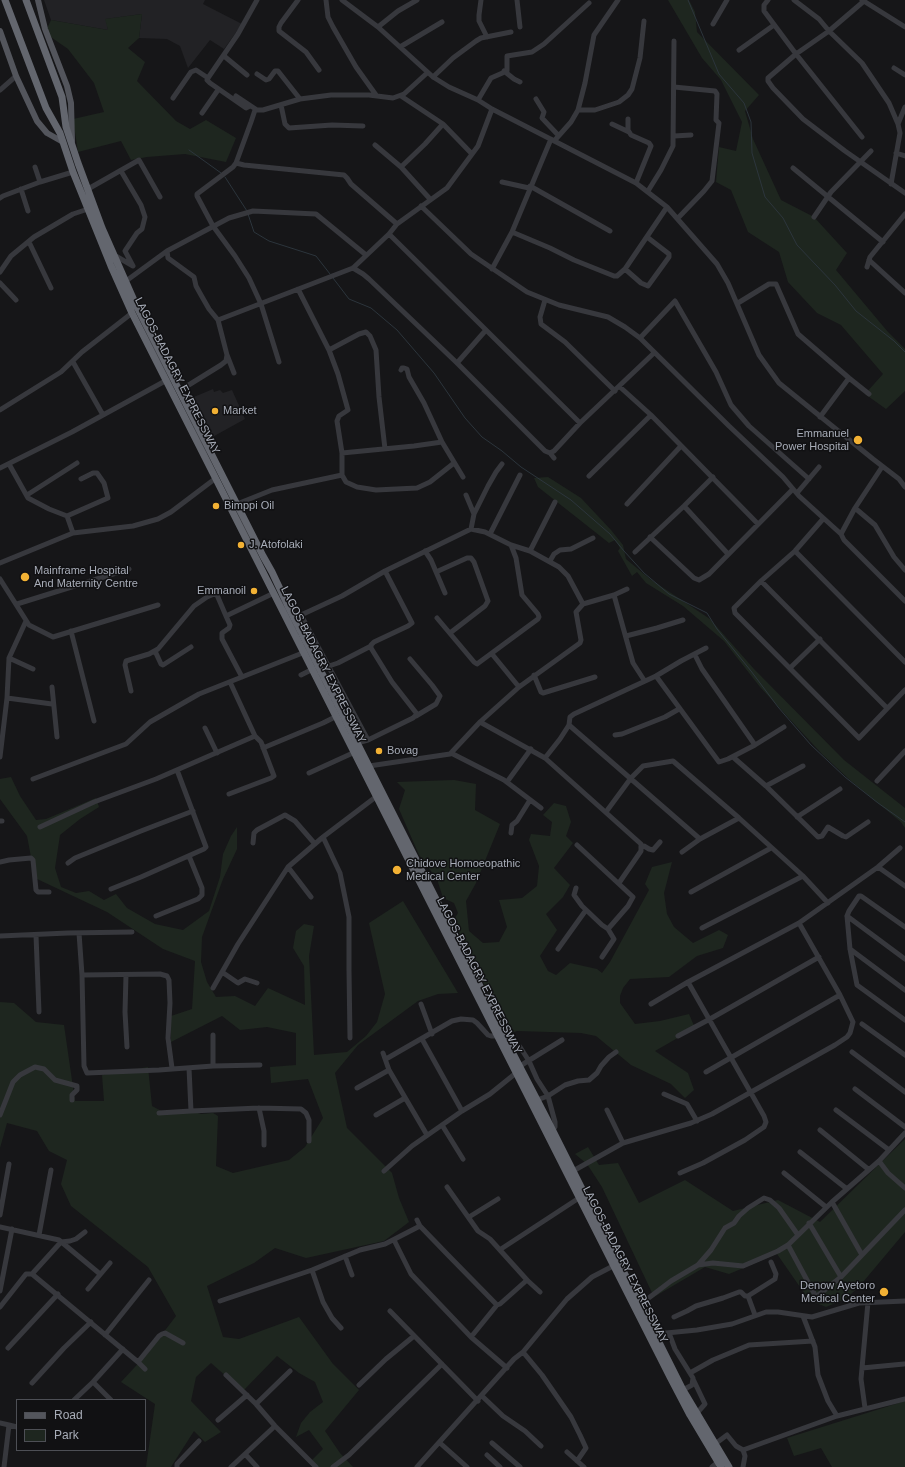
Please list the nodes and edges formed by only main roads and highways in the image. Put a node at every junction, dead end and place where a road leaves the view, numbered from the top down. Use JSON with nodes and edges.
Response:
{"nodes":[{"id":1,"x":5,"y":0,"type":"edge"},
{"id":2,"x":26,"y":0,"type":"edge"},
{"id":3,"x":38,"y":0,"type":"edge"},
{"id":4,"x":0,"y":31,"type":"edge"},
{"id":5,"x":63,"y":142,"type":"junction"},
{"id":6,"x":72,"y":146,"type":"junction"},
{"id":7,"x":167,"y":363,"type":"junction"},
{"id":8,"x":160,"y":368,"type":"junction"},
{"id":9,"x":269,"y":573,"type":"junction"},
{"id":10,"x":315,"y":666,"type":"junction"},
{"id":11,"x":617,"y":1264,"type":"junction"},
{"id":12,"x":720,"y":1465,"type":"edge"},
{"id":13,"x":729,"y":1467,"type":"edge"}],
"edges":[{"from":1,"to":5,"type":"highway","name":"LAGOS-BADAGRY EXPRESSWAY"},
{"from":2,"to":6,"type":"highway","name":"LAGOS-BADAGRY EXPRESSWAY"},
{"from":3,"to":6,"type":"main road","name":"LAGOS-BADAGRY EXPRESSWAY"},
{"from":4,"to":5,"type":"main road"},
{"from":5,"to":8,"type":"highway","name":"LAGOS-BADAGRY EXPRESSWAY"},
{"from":6,"to":7,"type":"highway","name":"LAGOS-BADAGRY EXPRESSWAY"},
{"from":7,"to":8,"type":"highway"},
{"from":7,"to":9,"type":"highway","name":"LAGOS-BADAGRY EXPRESSWAY"},
{"from":8,"to":9,"type":"highway","name":"LAGOS-BADAGRY EXPRESSWAY"},
{"from":9,"to":10,"type":"highway","name":"LAGOS-BADAGRY EXPRESSWAY"},
{"from":9,"to":10,"type":"highway","name":"LAGOS-BADAGRY EXPRESSWAY"},
{"from":10,"to":11,"type":"highway","name":"LAGOS-BADAGRY EXPRESSWAY"},
{"from":10,"to":11,"type":"highway","name":"LAGOS-BADAGRY EXPRESSWAY"},
{"from":11,"to":12,"type":"highway","name":"LAGOS-BADAGRY EXPRESSWAY"},
{"from":11,"to":13,"type":"highway","name":"LAGOS-BADAGRY EXPRESSWAY"}]}
